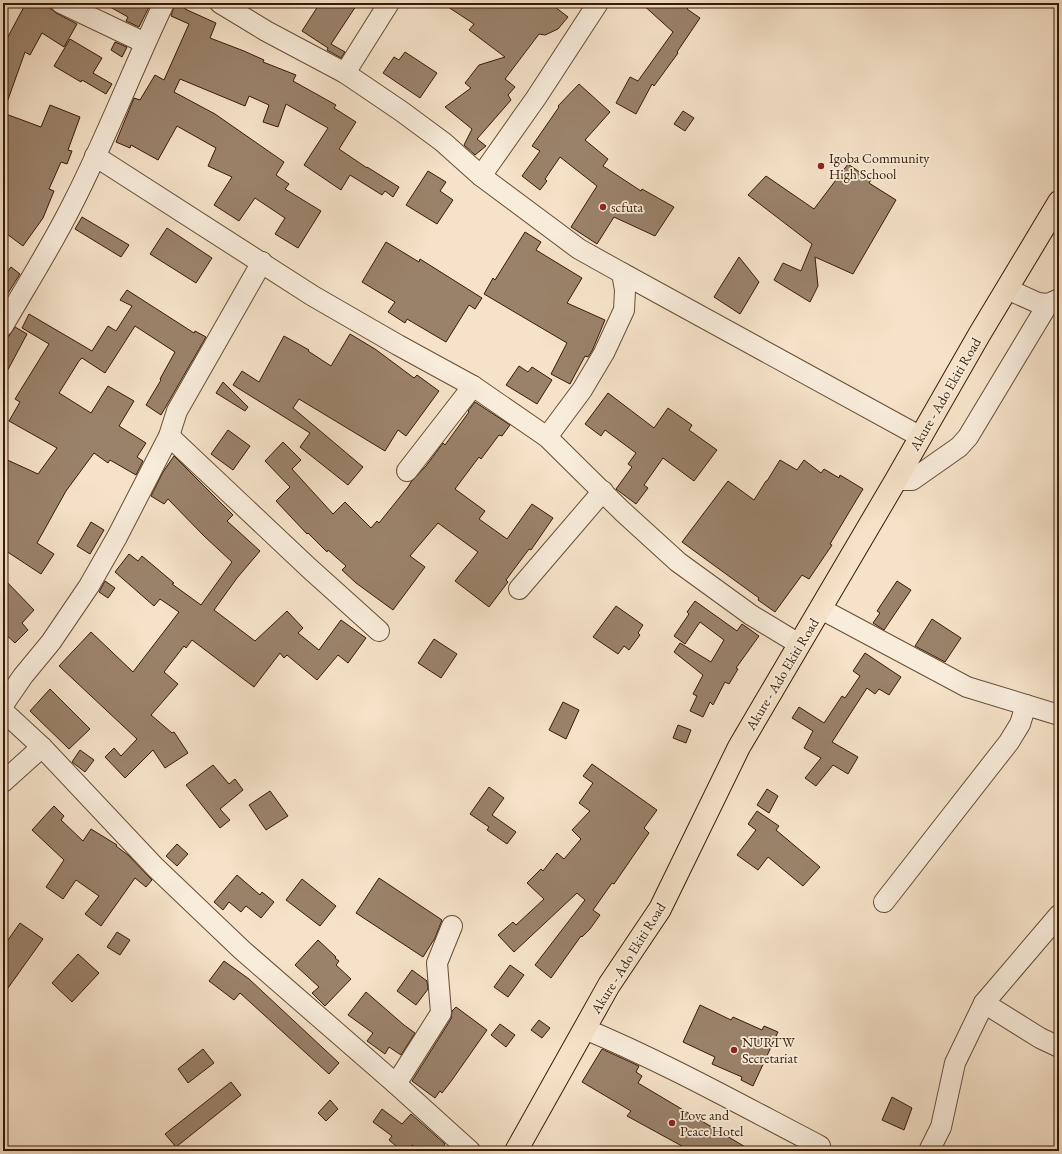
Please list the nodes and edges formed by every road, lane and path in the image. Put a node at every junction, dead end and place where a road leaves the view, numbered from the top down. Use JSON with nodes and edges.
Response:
{"nodes":[{"id":1,"x":61,"y":3,"type":"edge"},
{"id":2,"x":164,"y":3,"type":"edge"},
{"id":3,"x":220,"y":3,"type":"edge"},
{"id":4,"x":389,"y":3,"type":"edge"},
{"id":5,"x":598,"y":3,"type":"edge"},
{"id":6,"x":145,"y":43,"type":"junction"},
{"id":7,"x":345,"y":73,"type":"junction"},
{"id":8,"x":95,"y":156,"type":"junction"},
{"id":9,"x":481,"y":176,"type":"junction"},
{"id":10,"x":1059,"y":202,"type":"edge"},
{"id":11,"x":262,"y":262,"type":"junction"},
{"id":12,"x":622,"y":273,"type":"junction"},
{"id":13,"x":1007,"y":289,"type":"junction"},
{"id":14,"x":1054,"y":302,"type":"edge"},
{"id":15,"x":3,"y":326,"type":"edge"},
{"id":16,"x":473,"y":386,"type":"junction"},
{"id":17,"x":169,"y":436,"type":"junction"},
{"id":18,"x":547,"y":437,"type":"junction"},
{"id":19,"x":921,"y":437,"type":"junction"},
{"id":20,"x":407,"y":471,"type":"dead end"},
{"id":21,"x":896,"y":480,"type":"junction"},
{"id":22,"x":602,"y":491,"type":"junction"},
{"id":23,"x":519,"y":589,"type":"dead end"},
{"id":24,"x":821,"y":609,"type":"junction"},
{"id":25,"x":380,"y":631,"type":"dead end"},
{"id":26,"x":799,"y":644,"type":"junction"},
{"id":27,"x":1026,"y":705,"type":"junction"},
{"id":28,"x":3,"y":706,"type":"edge"},
{"id":29,"x":3,"y":711,"type":"edge"},
{"id":30,"x":1059,"y":715,"type":"edge"},
{"id":31,"x":42,"y":747,"type":"junction"},
{"id":32,"x":3,"y":782,"type":"edge"},
{"id":33,"x":884,"y":902,"type":"dead end"},
{"id":34,"x":1059,"y":915,"type":"edge"},
{"id":35,"x":452,"y":926,"type":"dead end"},
{"id":36,"x":984,"y":1003,"type":"junction"},
{"id":37,"x":585,"y":1029,"type":"junction"},
{"id":38,"x":1059,"y":1047,"type":"edge"},
{"id":39,"x":396,"y":1084,"type":"junction"},
{"id":40,"x":822,"y":1150,"type":"edge"},
{"id":41,"x":470,"y":1151,"type":"edge"},
{"id":42,"x":516,"y":1151,"type":"edge"},
{"id":43,"x":929,"y":1151,"type":"edge"}],
"edges":[{"from":1,"to":6,"type":"street"},
{"from":2,"to":6,"type":"street"},
{"from":3,"to":7,"type":"street"},
{"from":4,"to":7,"type":"street"},
{"from":5,"to":9,"type":"street"},
{"from":6,"to":8,"type":"street"},
{"from":7,"to":9,"type":"street"},
{"from":8,"to":11,"type":"street"},
{"from":8,"to":15,"type":"street"},
{"from":9,"to":12,"type":"street"},
{"from":10,"to":13,"type":"main road","name":"Akure - Ado Ekiti Road"},
{"from":11,"to":16,"type":"street"},
{"from":11,"to":17,"type":"street"},
{"from":12,"to":18,"type":"street"},
{"from":12,"to":19,"type":"street"},
{"from":13,"to":14,"type":"street"},
{"from":13,"to":19,"type":"main road","name":"Akure - Ado Ekiti Road"},
{"from":14,"to":21,"type":"street"},
{"from":16,"to":18,"type":"street"},
{"from":16,"to":20,"type":"street"},
{"from":17,"to":25,"type":"street"},
{"from":17,"to":28,"type":"street"},
{"from":18,"to":22,"type":"street"},
{"from":19,"to":21,"type":"main road","name":"Akure - Ado Ekiti Road"},
{"from":21,"to":24,"type":"main road","name":"Akure - Ado Ekiti Road"},
{"from":22,"to":23,"type":"street"},
{"from":22,"to":26,"type":"street"},
{"from":24,"to":26,"type":"main road","name":"Akure - Ado Ekiti Road"},
{"from":24,"to":27,"type":"street"},
{"from":26,"to":37,"type":"main road","name":"Akure - Ado Ekiti Road"},
{"from":27,"to":30,"type":"street"},
{"from":27,"to":33,"type":"street"},
{"from":29,"to":31,"type":"street"},
{"from":31,"to":32,"type":"street"},
{"from":31,"to":39,"type":"street"},
{"from":34,"to":36,"type":"street"},
{"from":35,"to":39,"type":"street"},
{"from":36,"to":38,"type":"street"},
{"from":36,"to":43,"type":"street"},
{"from":37,"to":40,"type":"street"},
{"from":37,"to":42,"type":"main road","name":"Akure - Ado Ekiti Road"},
{"from":39,"to":41,"type":"street"}]}
